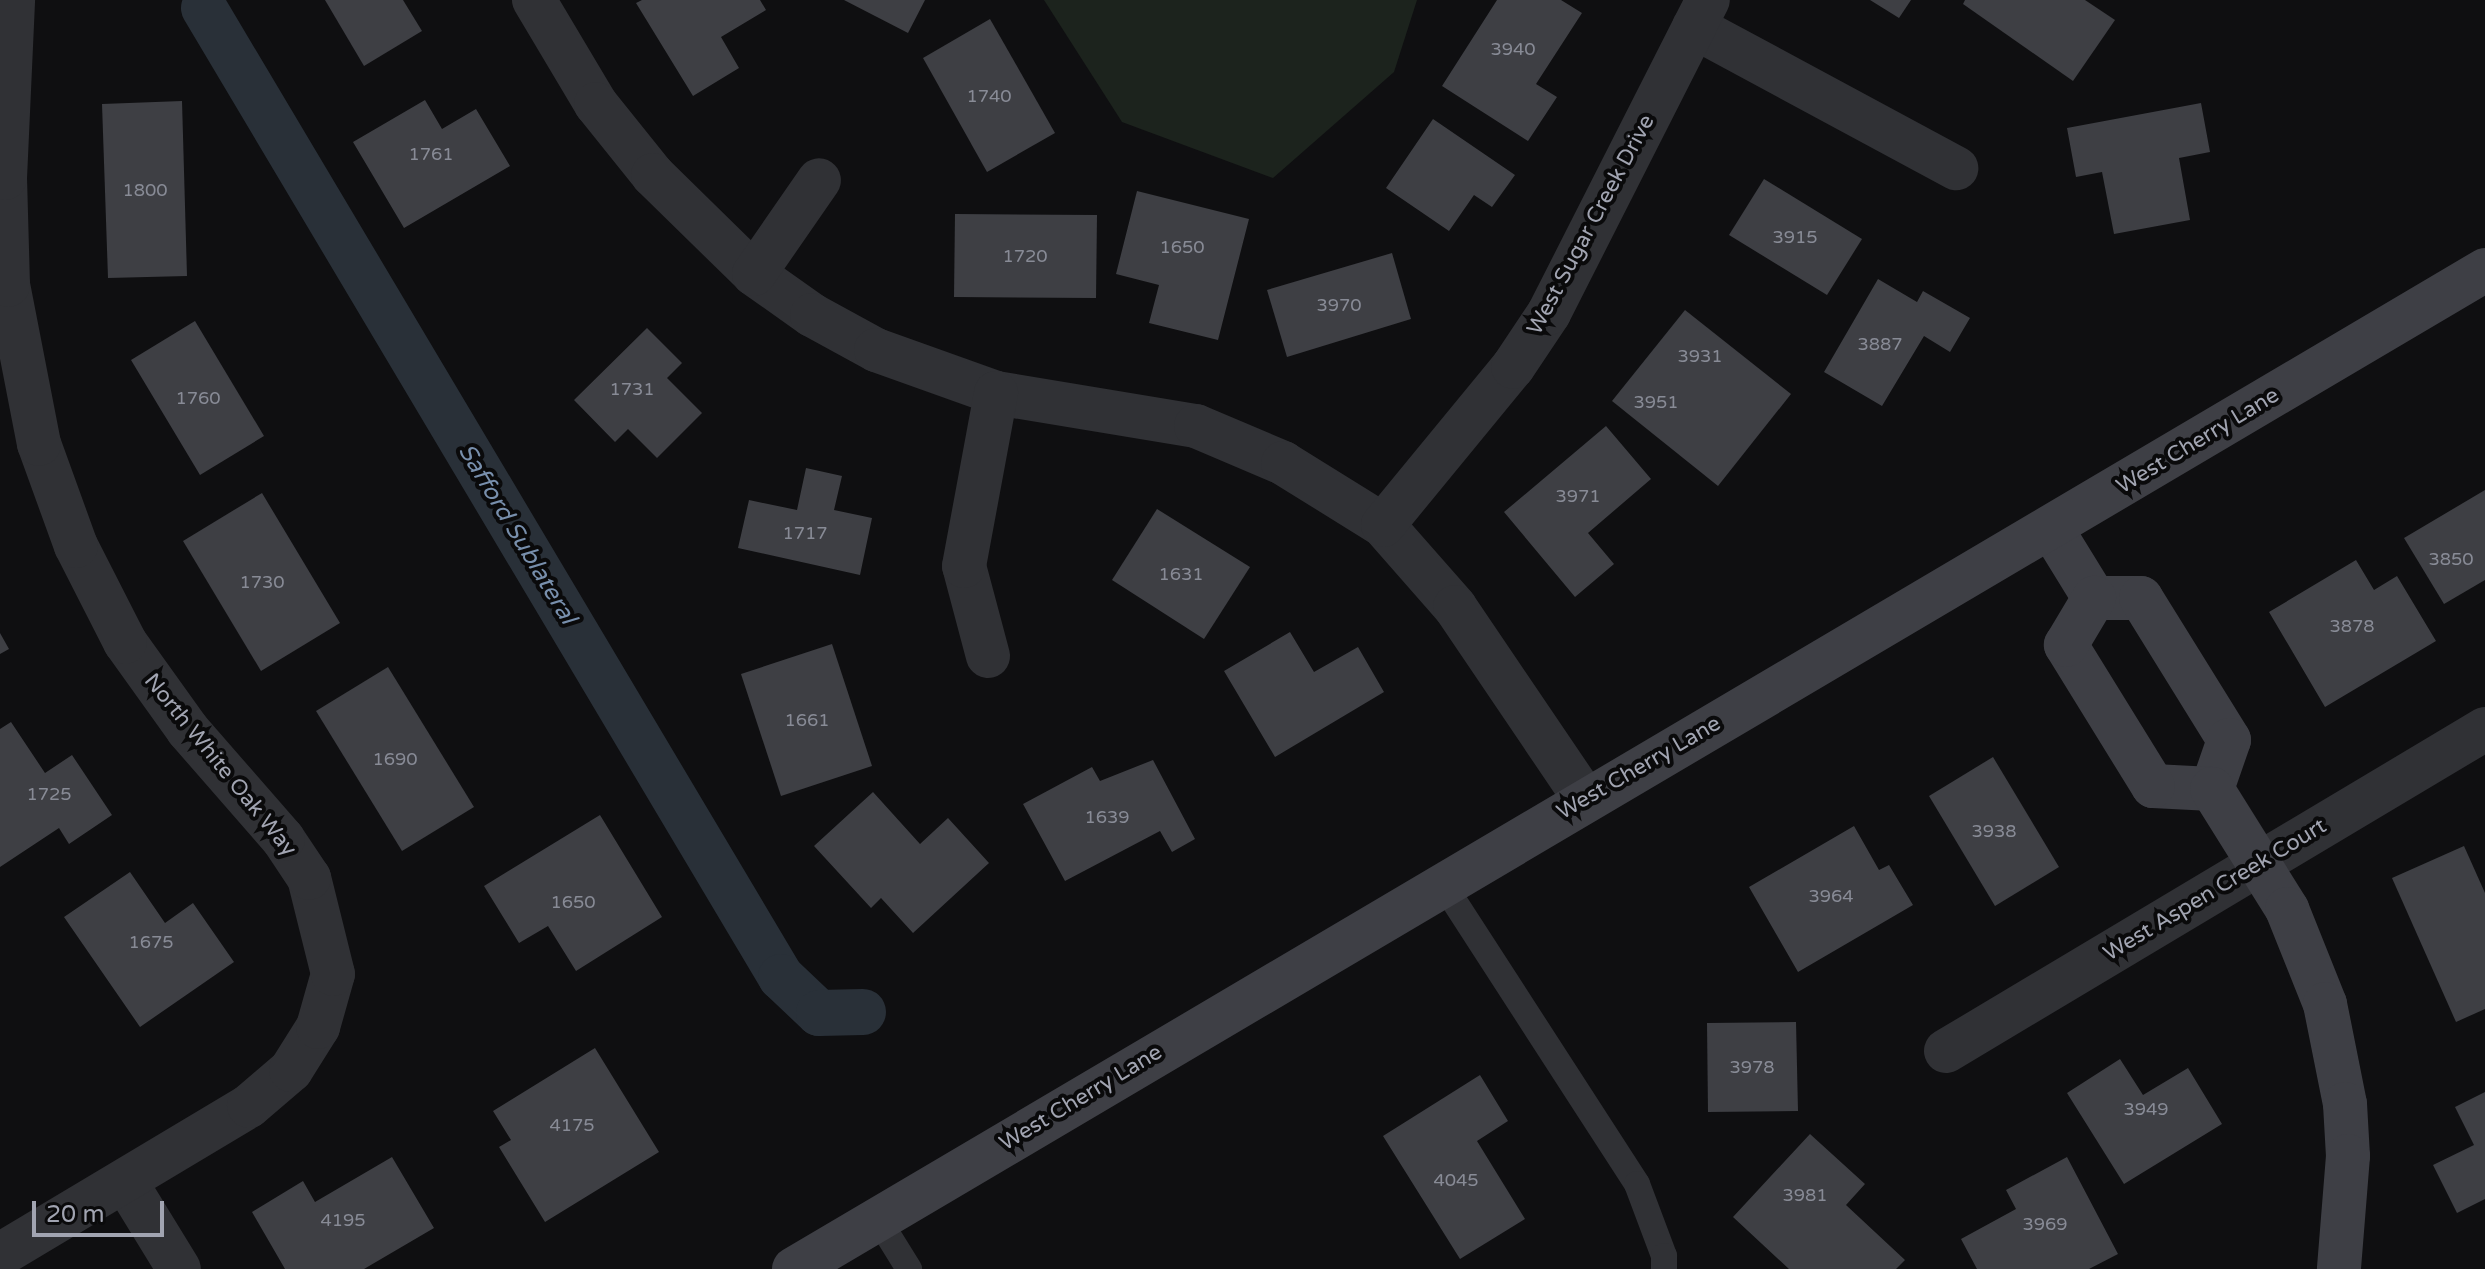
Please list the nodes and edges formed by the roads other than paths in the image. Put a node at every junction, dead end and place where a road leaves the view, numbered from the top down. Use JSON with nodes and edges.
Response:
{"nodes":[{"id":1,"x":13,"y":0,"type":"edge"},
{"id":2,"x":534,"y":0,"type":"edge"},
{"id":3,"x":1701,"y":14,"type":"edge"},
{"id":4,"x":1956,"y":168,"type":"dead end"},
{"id":5,"x":819,"y":180,"type":"dead end"},
{"id":6,"x":2485,"y":270,"type":"edge"},
{"id":7,"x":754,"y":274,"type":"junction"},
{"id":8,"x":996,"y":393,"type":"junction"},
{"id":9,"x":1383,"y":525,"type":"junction"},
{"id":10,"x":2051,"y":528,"type":"junction"},
{"id":11,"x":2094,"y":598,"type":"junction"},
{"id":12,"x":988,"y":656,"type":"dead end"},
{"id":13,"x":2485,"y":729,"type":"edge"},
{"id":14,"x":2212,"y":789,"type":"junction"},
{"id":15,"x":1585,"y":799,"type":"junction"},
{"id":16,"x":2260,"y":863,"type":"junction"},
{"id":17,"x":1443,"y":884,"type":"junction"},
{"id":18,"x":1946,"y":1051,"type":"dead end"},
{"id":19,"x":125,"y":1181,"type":"junction"},
{"id":20,"x":878,"y":1219,"type":"junction"},
{"id":21,"x":0,"y":1255,"type":"edge"},
{"id":22,"x":179,"y":1269,"type":"edge"},
{"id":23,"x":794,"y":1269,"type":"edge"},
{"id":24,"x":909,"y":1269,"type":"edge"},
{"id":25,"x":1664,"y":1269,"type":"edge"},
{"id":26,"x":2339,"y":1269,"type":"edge"}],
"edges":[{"from":1,"to":19,"type":"street","name":"North White Oak Way"},
{"from":2,"to":7,"type":"street"},
{"from":3,"to":4,"type":"street","name":"West Sugar Creek Drive"},
{"from":3,"to":9,"type":"street","name":"West Sugar Creek Drive"},
{"from":5,"to":7,"type":"street"},
{"from":6,"to":10,"type":"main road","name":"West Cherry Lane"},
{"from":7,"to":8,"type":"street"},
{"from":8,"to":9,"type":"street"},
{"from":8,"to":12,"type":"street"},
{"from":9,"to":15,"type":"street"},
{"from":10,"to":11,"type":"main road"},
{"from":10,"to":15,"type":"main road","name":"West Cherry Lane"},
{"from":11,"to":14,"type":"main road"},
{"from":11,"to":14,"type":"main road"},
{"from":13,"to":16,"type":"street","name":"West Aspen Creek Court"},
{"from":14,"to":16,"type":"main road"},
{"from":15,"to":17,"type":"main road","name":"West Cherry Lane"},
{"from":16,"to":18,"type":"street","name":"West Aspen Creek Court"},
{"from":16,"to":26,"type":"main road"},
{"from":17,"to":20,"type":"main road","name":"West Cherry Lane"},
{"from":17,"to":25,"type":"lane"},
{"from":19,"to":21,"type":"street"},
{"from":19,"to":22,"type":"street"},
{"from":20,"to":23,"type":"main road","name":"West Cherry Lane"},
{"from":20,"to":24,"type":"lane"}]}
